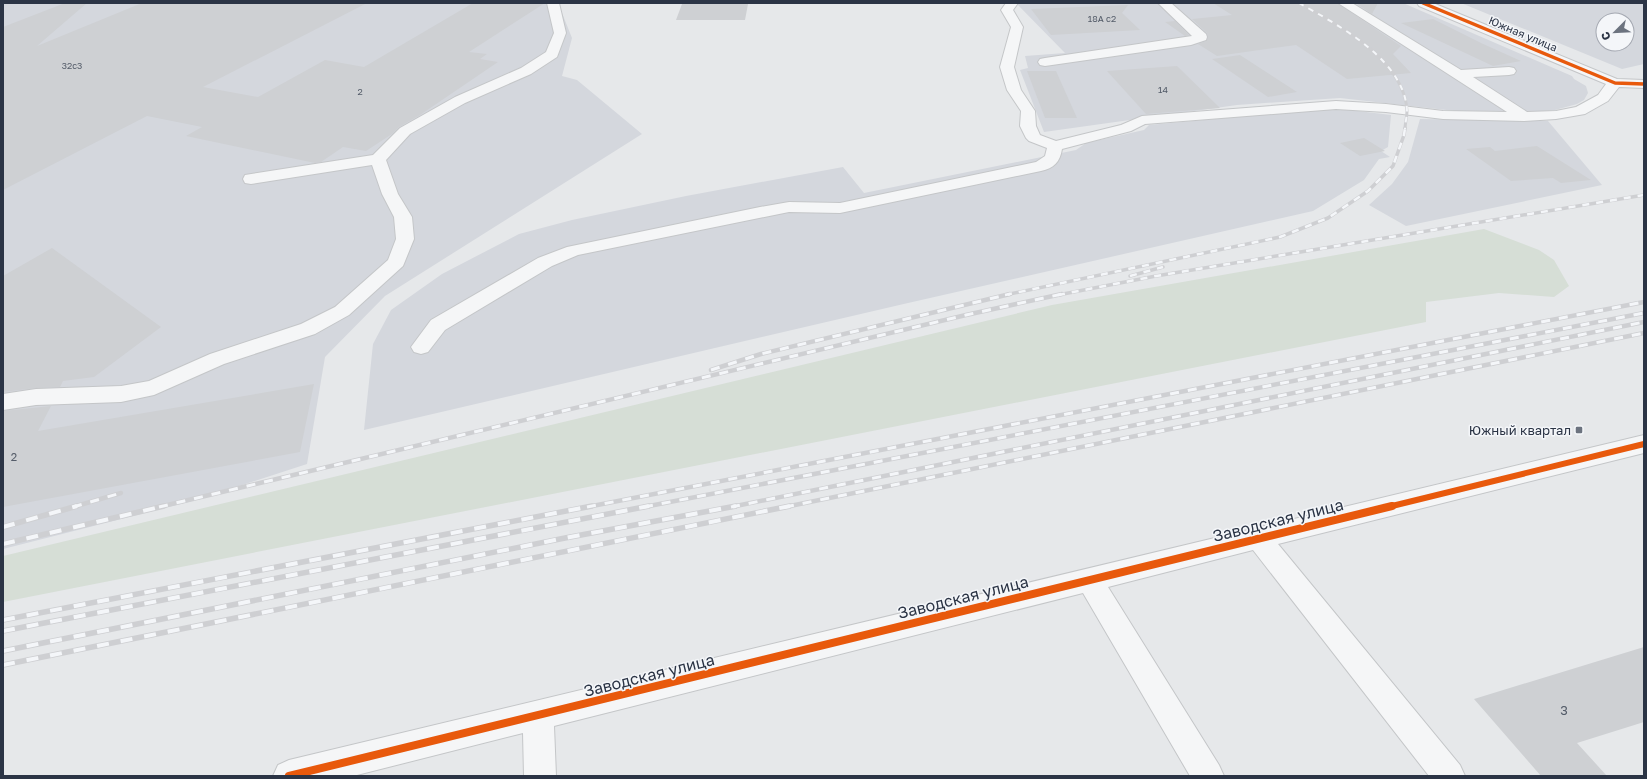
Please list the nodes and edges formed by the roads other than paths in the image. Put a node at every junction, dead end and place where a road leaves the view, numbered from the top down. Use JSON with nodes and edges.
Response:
{"nodes":[{"id":1,"x":553,"y":3,"type":"edge"},
{"id":2,"x":1012,"y":3,"type":"edge"},
{"id":3,"x":1164,"y":3,"type":"edge"},
{"id":4,"x":1344,"y":3,"type":"edge"},
{"id":5,"x":1423,"y":3,"type":"edge"},
{"id":6,"x":1388,"y":30,"type":"junction"},
{"id":7,"x":1367,"y":31,"type":"dead end"},
{"id":8,"x":1045,"y":62,"type":"dead end"},
{"id":9,"x":1509,"y":70,"type":"dead end"},
{"id":10,"x":1459,"y":74,"type":"junction"},
{"id":11,"x":1615,"y":82,"type":"junction"},
{"id":12,"x":1644,"y":84,"type":"edge"},
{"id":13,"x":1524,"y":117,"type":"junction"},
{"id":14,"x":1055,"y":146,"type":"junction"},
{"id":15,"x":378,"y":159,"type":"junction"},
{"id":16,"x":251,"y":179,"type":"dead end"},
{"id":17,"x":421,"y":347,"type":"dead end"},
{"id":18,"x":3,"y":402,"type":"edge"},
{"id":19,"x":1644,"y":444,"type":"edge"},
{"id":20,"x":1258,"y":538,"type":"junction"},
{"id":21,"x":1089,"y":580,"type":"junction"},
{"id":22,"x":538,"y":716,"type":"junction"},
{"id":23,"x":289,"y":776,"type":"edge"},
{"id":24,"x":540,"y":776,"type":"edge"},
{"id":25,"x":1208,"y":776,"type":"edge"},
{"id":26,"x":1449,"y":776,"type":"edge"}],
"edges":[{"from":1,"to":15,"type":"street"},
{"from":2,"to":14,"type":"street"},
{"from":3,"to":8,"type":"street"},
{"from":4,"to":6,"type":"street"},
{"from":5,"to":11,"type":"street","name":"Южная улица"},
{"from":6,"to":7,"type":"street"},
{"from":6,"to":10,"type":"street"},
{"from":9,"to":10,"type":"street"},
{"from":10,"to":13,"type":"street"},
{"from":11,"to":12,"type":"street","name":"Южная улица"},
{"from":11,"to":13,"type":"street"},
{"from":13,"to":14,"type":"street"},
{"from":14,"to":17,"type":"street"},
{"from":15,"to":16,"type":"street"},
{"from":15,"to":18,"type":"street"},
{"from":19,"to":20,"type":"street","name":"Заводская улица"},
{"from":20,"to":21,"type":"street","name":"Заводская улица"},
{"from":20,"to":26,"type":"street"},
{"from":21,"to":22,"type":"street","name":"Заводская улица"},
{"from":21,"to":25,"type":"street"},
{"from":22,"to":23,"type":"street","name":"Заводская улица"},
{"from":22,"to":24,"type":"street"}]}
